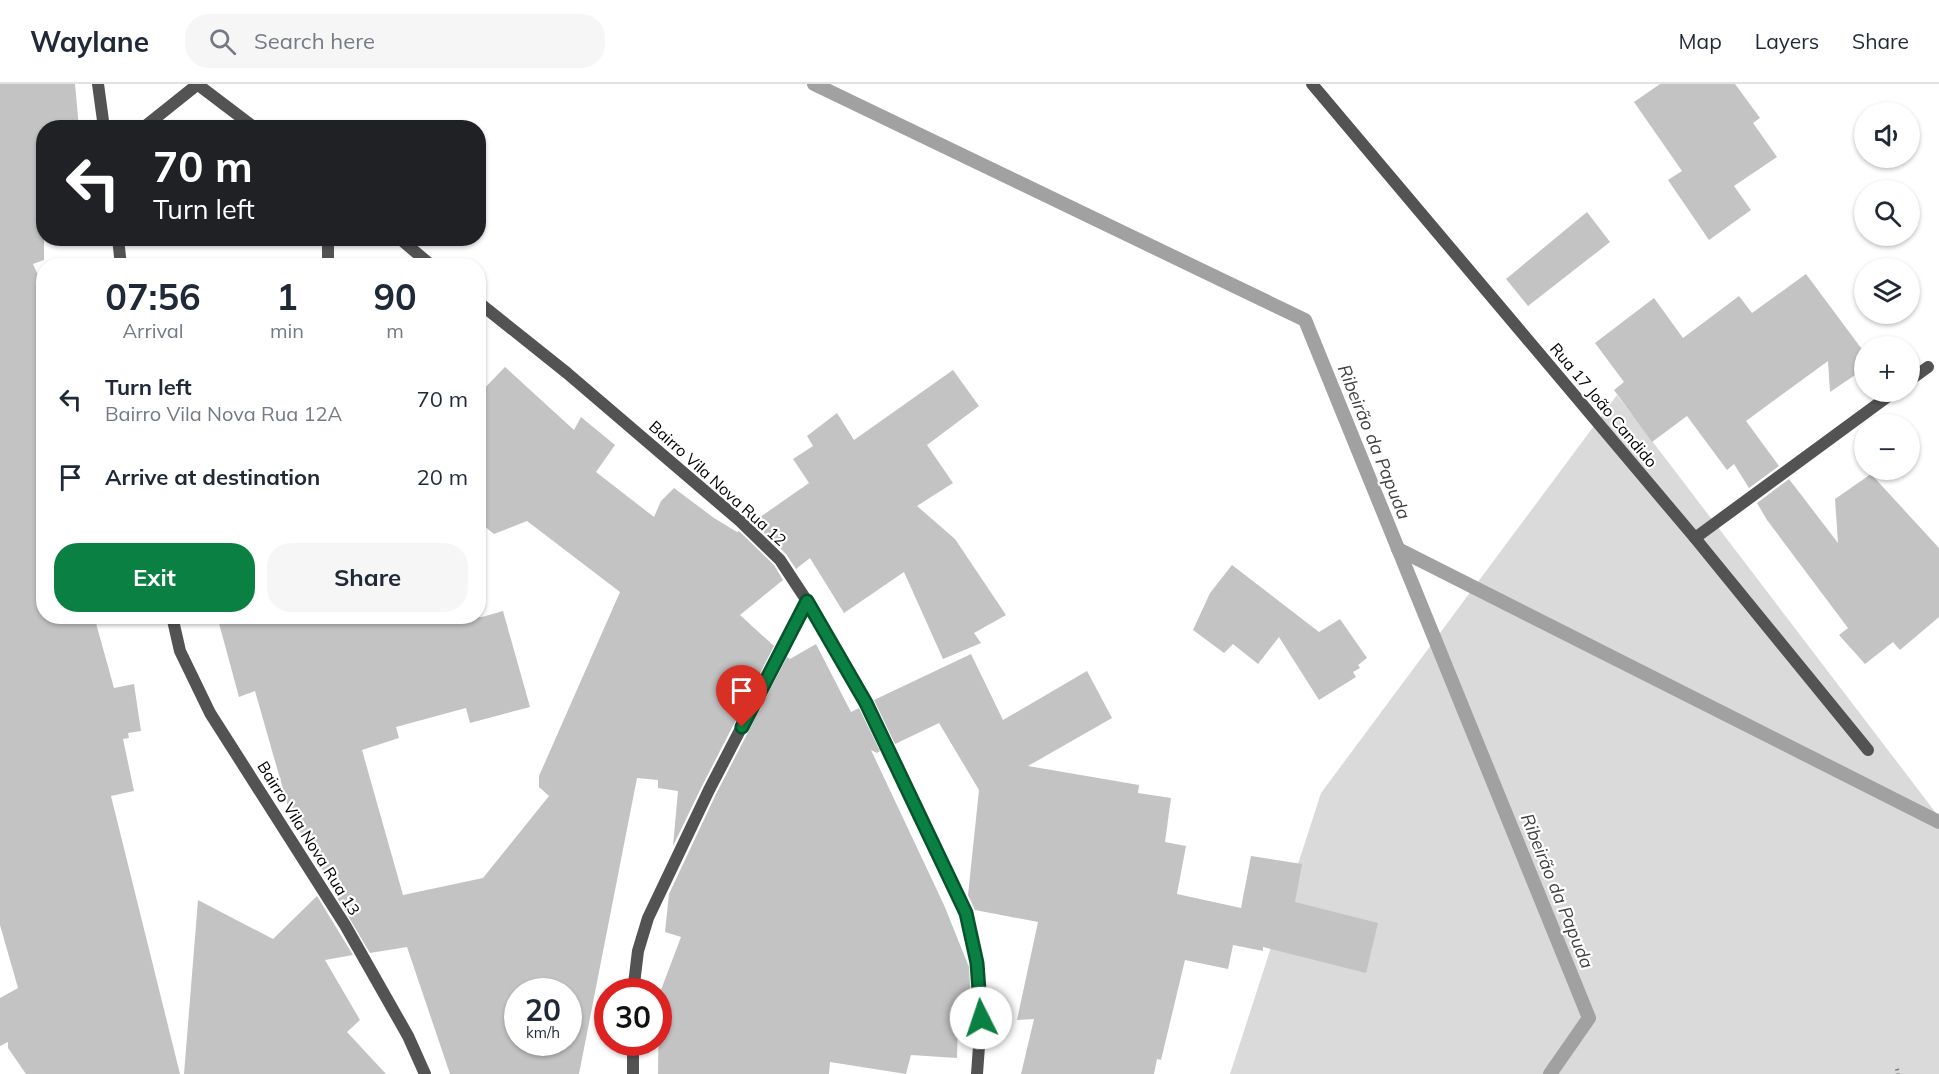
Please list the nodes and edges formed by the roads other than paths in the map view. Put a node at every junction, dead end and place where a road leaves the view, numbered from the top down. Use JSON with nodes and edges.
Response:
{"nodes":[{"id":1,"x":98,"y":84,"type":"edge"},
{"id":2,"x":198,"y":84,"type":"edge"},
{"id":3,"x":1312,"y":84,"type":"edge"},
{"id":4,"x":103,"y":120,"type":"edge"},
{"id":5,"x":153,"y":120,"type":"edge"},
{"id":6,"x":245,"y":120,"type":"edge"},
{"id":7,"x":408,"y":246,"type":"edge"},
{"id":8,"x":423,"y":258,"type":"edge"},
{"id":9,"x":486,"y":308,"type":"edge"},
{"id":10,"x":1928,"y":367,"type":"dead end"},
{"id":11,"x":1920,"y":373,"type":"edge"},
{"id":12,"x":1880,"y":402,"type":"edge"},
{"id":13,"x":1695,"y":538,"type":"junction"},
{"id":14,"x":807,"y":601,"type":"junction"},
{"id":15,"x":174,"y":624,"type":"edge"},
{"id":16,"x":1868,"y":750,"type":"dead end"},
{"id":17,"x":635,"y":978,"type":"edge"},
{"id":18,"x":633,"y":1056,"type":"edge"},
{"id":19,"x":425,"y":1074,"type":"edge"},
{"id":20,"x":633,"y":1074,"type":"edge"},
{"id":21,"x":977,"y":1074,"type":"edge"}],
"edges":[{"from":1,"to":4,"type":"street"},
{"from":2,"to":5,"type":"street"},
{"from":2,"to":6,"type":"street"},
{"from":3,"to":13,"type":"street","name":"Rua 17 João Candido"},
{"from":7,"to":8,"type":"street"},
{"from":9,"to":14,"type":"street","name":"Bairro Vila Nova Rua 12"},
{"from":10,"to":11,"type":"street"},
{"from":12,"to":13,"type":"street"},
{"from":13,"to":16,"type":"street","name":"Rua 17 João Candido"},
{"from":14,"to":17,"type":"street"},
{"from":14,"to":21,"type":"street","name":"Bairro Vila Nova Rua 12"},
{"from":15,"to":19,"type":"street","name":"Bairro Vila Nova Rua 13"},
{"from":18,"to":20,"type":"street"}]}
